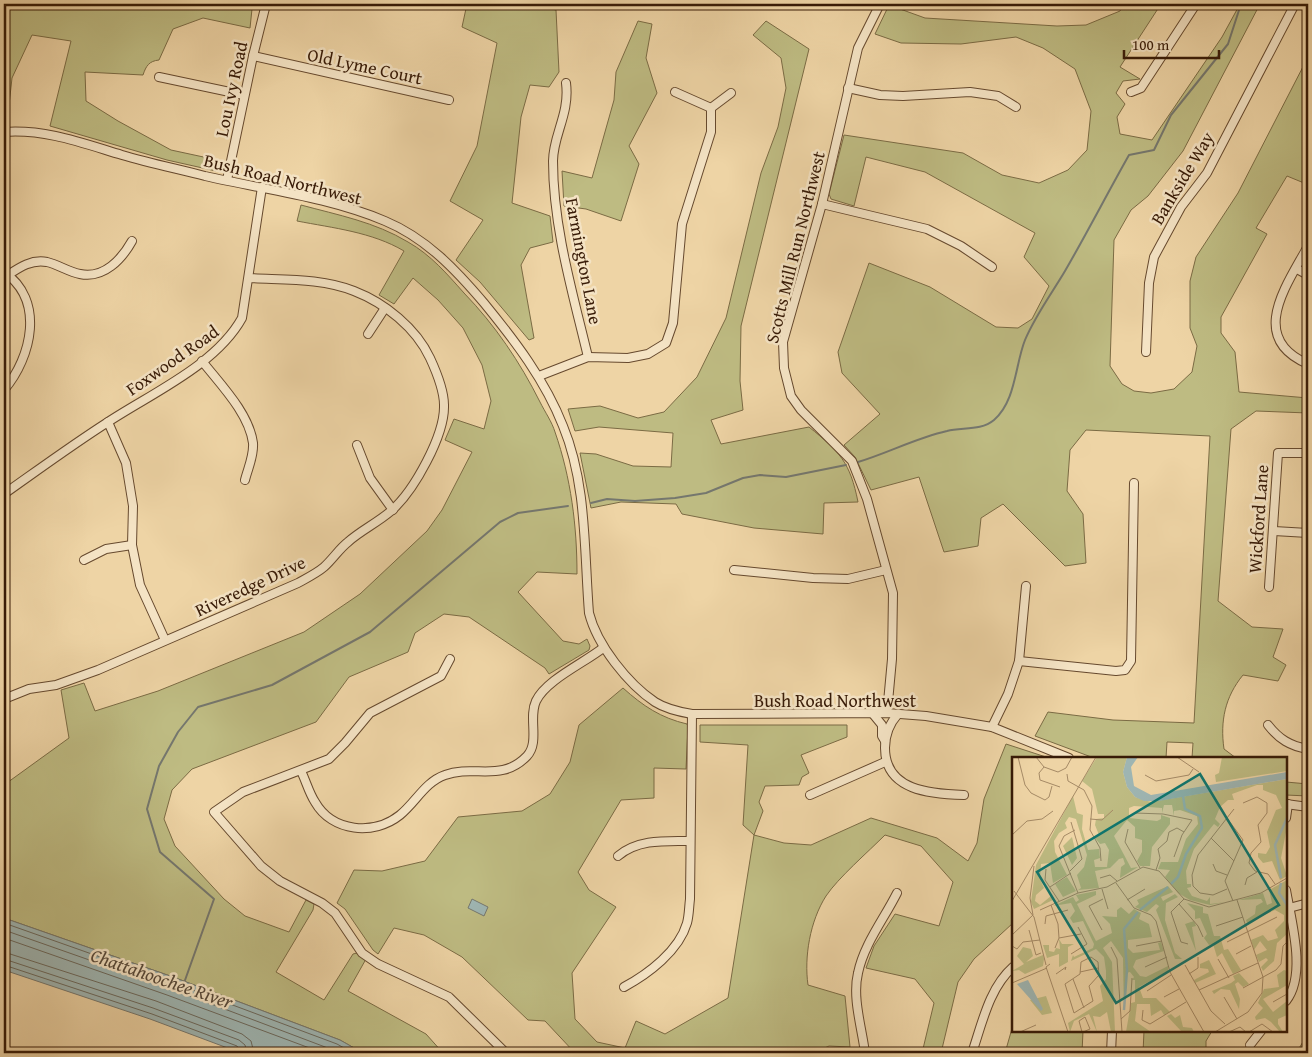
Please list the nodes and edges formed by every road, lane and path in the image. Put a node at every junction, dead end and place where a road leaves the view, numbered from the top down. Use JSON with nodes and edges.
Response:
{"nodes":[{"id":1,"x":266,"y":4,"type":"edge"},
{"id":2,"x":880,"y":4,"type":"edge"},
{"id":3,"x":1196,"y":4,"type":"edge"},
{"id":4,"x":1295,"y":4,"type":"edge"},
{"id":5,"x":253,"y":56,"type":"junction"},
{"id":6,"x":159,"y":77,"type":"dead end"},
{"id":7,"x":566,"y":83,"type":"dead end"},
{"id":8,"x":848,"y":88,"type":"junction"},
{"id":9,"x":675,"y":92,"type":"dead end"},
{"id":10,"x":1131,"y":92,"type":"dead end"},
{"id":11,"x":731,"y":93,"type":"dead end"},
{"id":12,"x":244,"y":96,"type":"junction"},
{"id":13,"x":449,"y":100,"type":"dead end"},
{"id":14,"x":1016,"y":107,"type":"dead end"},
{"id":15,"x":711,"y":108,"type":"junction"},
{"id":16,"x":4,"y":132,"type":"edge"},
{"id":17,"x":227,"y":180,"type":"junction"},
{"id":18,"x":262,"y":187,"type":"junction"},
{"id":19,"x":822,"y":204,"type":"junction"},
{"id":20,"x":132,"y":241,"type":"dead end"},
{"id":21,"x":1308,"y":246,"type":"edge"},
{"id":22,"x":992,"y":267,"type":"dead end"},
{"id":23,"x":1297,"y":269,"type":"junction"},
{"id":24,"x":6,"y":273,"type":"edge"},
{"id":25,"x":1308,"y":275,"type":"edge"},
{"id":26,"x":249,"y":278,"type":"junction"},
{"id":27,"x":385,"y":308,"type":"junction"},
{"id":28,"x":368,"y":334,"type":"dead end"},
{"id":29,"x":1146,"y":352,"type":"dead end"},
{"id":30,"x":588,"y":358,"type":"junction"},
{"id":31,"x":202,"y":361,"type":"junction"},
{"id":32,"x":1308,"y":364,"type":"edge"},
{"id":33,"x":539,"y":376,"type":"junction"},
{"id":34,"x":4,"y":390,"type":"edge"},
{"id":35,"x":108,"y":422,"type":"junction"},
{"id":36,"x":357,"y":445,"type":"dead end"},
{"id":37,"x":1308,"y":454,"type":"edge"},
{"id":38,"x":245,"y":480,"type":"dead end"},
{"id":39,"x":1134,"y":483,"type":"dead end"},
{"id":40,"x":4,"y":494,"type":"edge"},
{"id":41,"x":393,"y":510,"type":"junction"},
{"id":42,"x":1274,"y":530,"type":"junction"},
{"id":43,"x":1308,"y":533,"type":"edge"},
{"id":44,"x":132,"y":545,"type":"junction"},
{"id":45,"x":84,"y":560,"type":"dead end"},
{"id":46,"x":734,"y":570,"type":"dead end"},
{"id":47,"x":886,"y":570,"type":"junction"},
{"id":48,"x":1026,"y":586,"type":"dead end"},
{"id":49,"x":1269,"y":587,"type":"dead end"},
{"id":50,"x":165,"y":640,"type":"junction"},
{"id":51,"x":604,"y":648,"type":"junction"},
{"id":52,"x":450,"y":659,"type":"dead end"},
{"id":53,"x":1019,"y":661,"type":"junction"},
{"id":54,"x":4,"y":699,"type":"edge"},
{"id":55,"x":887,"y":713,"type":"junction"},
{"id":56,"x":692,"y":714,"type":"junction"},
{"id":57,"x":873,"y":714,"type":"junction"},
{"id":58,"x":898,"y":714,"type":"junction"},
{"id":59,"x":1268,"y":725,"type":"dead end"},
{"id":60,"x":992,"y":727,"type":"junction"},
{"id":61,"x":885,"y":741,"type":"junction"},
{"id":62,"x":1308,"y":748,"type":"edge"},
{"id":63,"x":1067,"y":757,"type":"edge"},
{"id":64,"x":885,"y":762,"type":"junction"},
{"id":65,"x":301,"y":771,"type":"junction"},
{"id":66,"x":810,"y":795,"type":"dead end"},
{"id":67,"x":964,"y":795,"type":"dead end"},
{"id":68,"x":1287,"y":804,"type":"edge"},
{"id":69,"x":1308,"y":807,"type":"edge"},
{"id":70,"x":690,"y":841,"type":"junction"},
{"id":71,"x":618,"y":856,"type":"dead end"},
{"id":72,"x":897,"y":893,"type":"dead end"},
{"id":73,"x":1287,"y":896,"type":"edge"},
{"id":74,"x":1308,"y":903,"type":"edge"},
{"id":75,"x":1289,"y":908,"type":"junction"},
{"id":76,"x":1289,"y":921,"type":"edge"},
{"id":77,"x":1012,"y":969,"type":"edge"},
{"id":78,"x":624,"y":987,"type":"dead end"},
{"id":79,"x":1287,"y":998,"type":"edge"},
{"id":80,"x":1112,"y":1032,"type":"edge"},
{"id":81,"x":1261,"y":1032,"type":"edge"},
{"id":82,"x":1250,"y":1045,"type":"dead end"},
{"id":83,"x":506,"y":1053,"type":"edge"},
{"id":84,"x":865,"y":1053,"type":"edge"},
{"id":85,"x":972,"y":1053,"type":"edge"},
{"id":86,"x":1111,"y":1053,"type":"edge"}],
"edges":[{"from":1,"to":5,"type":"street","name":"Lou Ivy Road"},
{"from":2,"to":8,"type":"street","name":"Scotts Mill Run Northwest"},
{"from":3,"to":10,"type":"street"},
{"from":4,"to":29,"type":"street","name":"Bankside Way"},
{"from":5,"to":12,"type":"street","name":"Lou Ivy Road"},
{"from":5,"to":13,"type":"street","name":"Old Lyme Court"},
{"from":6,"to":12,"type":"street"},
{"from":7,"to":30,"type":"street","name":"Farmington Lane"},
{"from":8,"to":14,"type":"street"},
{"from":8,"to":19,"type":"street","name":"Scotts Mill Run Northwest"},
{"from":9,"to":15,"type":"street"},
{"from":11,"to":15,"type":"street"},
{"from":12,"to":17,"type":"street","name":"Lou Ivy Road"},
{"from":15,"to":30,"type":"street"},
{"from":16,"to":17,"type":"street","name":"Bush Road Northwest"},
{"from":17,"to":18,"type":"street","name":"Bush Road Northwest"},
{"from":18,"to":26,"type":"street","name":"Foxwood Road"},
{"from":18,"to":33,"type":"street","name":"Bush Road Northwest"},
{"from":19,"to":22,"type":"street"},
{"from":19,"to":47,"type":"street","name":"Scotts Mill Run Northwest"},
{"from":20,"to":24,"type":"street"},
{"from":21,"to":23,"type":"street"},
{"from":23,"to":25,"type":"street"},
{"from":23,"to":32,"type":"street"},
{"from":24,"to":34,"type":"street"},
{"from":26,"to":27,"type":"street","name":"Riveredge Drive"},
{"from":26,"to":31,"type":"street","name":"Foxwood Road"},
{"from":27,"to":28,"type":"street"},
{"from":27,"to":41,"type":"street","name":"Riveredge Drive"},
{"from":30,"to":33,"type":"street"},
{"from":31,"to":35,"type":"street","name":"Foxwood Road"},
{"from":31,"to":38,"type":"street"},
{"from":33,"to":51,"type":"street","name":"Bush Road Northwest"},
{"from":35,"to":40,"type":"street","name":"Foxwood Road"},
{"from":35,"to":44,"type":"street"},
{"from":36,"to":41,"type":"street"},
{"from":37,"to":42,"type":"street","name":"Wickford Lane"},
{"from":39,"to":53,"type":"street"},
{"from":41,"to":50,"type":"street","name":"Riveredge Drive"},
{"from":42,"to":43,"type":"street"},
{"from":42,"to":49,"type":"street","name":"Wickford Lane"},
{"from":44,"to":45,"type":"street"},
{"from":44,"to":50,"type":"street"},
{"from":46,"to":47,"type":"street"},
{"from":47,"to":55,"type":"street","name":"Scotts Mill Run Northwest"},
{"from":48,"to":53,"type":"street"},
{"from":50,"to":54,"type":"street","name":"Riveredge Drive"},
{"from":51,"to":56,"type":"street","name":"Bush Road Northwest"},
{"from":51,"to":65,"type":"street"},
{"from":52,"to":65,"type":"street"},
{"from":53,"to":60,"type":"street"},
{"from":55,"to":57,"type":"street","name":"Bush Road Northwest"},
{"from":55,"to":58,"type":"street","name":"Bush Road Northwest"},
{"from":56,"to":57,"type":"street","name":"Bush Road Northwest"},
{"from":56,"to":70,"type":"street"},
{"from":57,"to":61,"type":"street"},
{"from":58,"to":60,"type":"street","name":"Bush Road Northwest"},
{"from":58,"to":61,"type":"street"},
{"from":59,"to":62,"type":"street"},
{"from":60,"to":63,"type":"street","name":"Bush Road Northwest"},
{"from":61,"to":64,"type":"street"},
{"from":64,"to":66,"type":"street"},
{"from":64,"to":67,"type":"street"},
{"from":65,"to":83,"type":"street"},
{"from":68,"to":69,"type":"street"},
{"from":70,"to":71,"type":"street"},
{"from":70,"to":78,"type":"street"},
{"from":72,"to":84,"type":"street"},
{"from":73,"to":75,"type":"street"},
{"from":74,"to":75,"type":"street"},
{"from":75,"to":76,"type":"street"},
{"from":76,"to":79,"type":"street"},
{"from":77,"to":85,"type":"street"},
{"from":80,"to":86,"type":"street"},
{"from":81,"to":82,"type":"street"}]}
